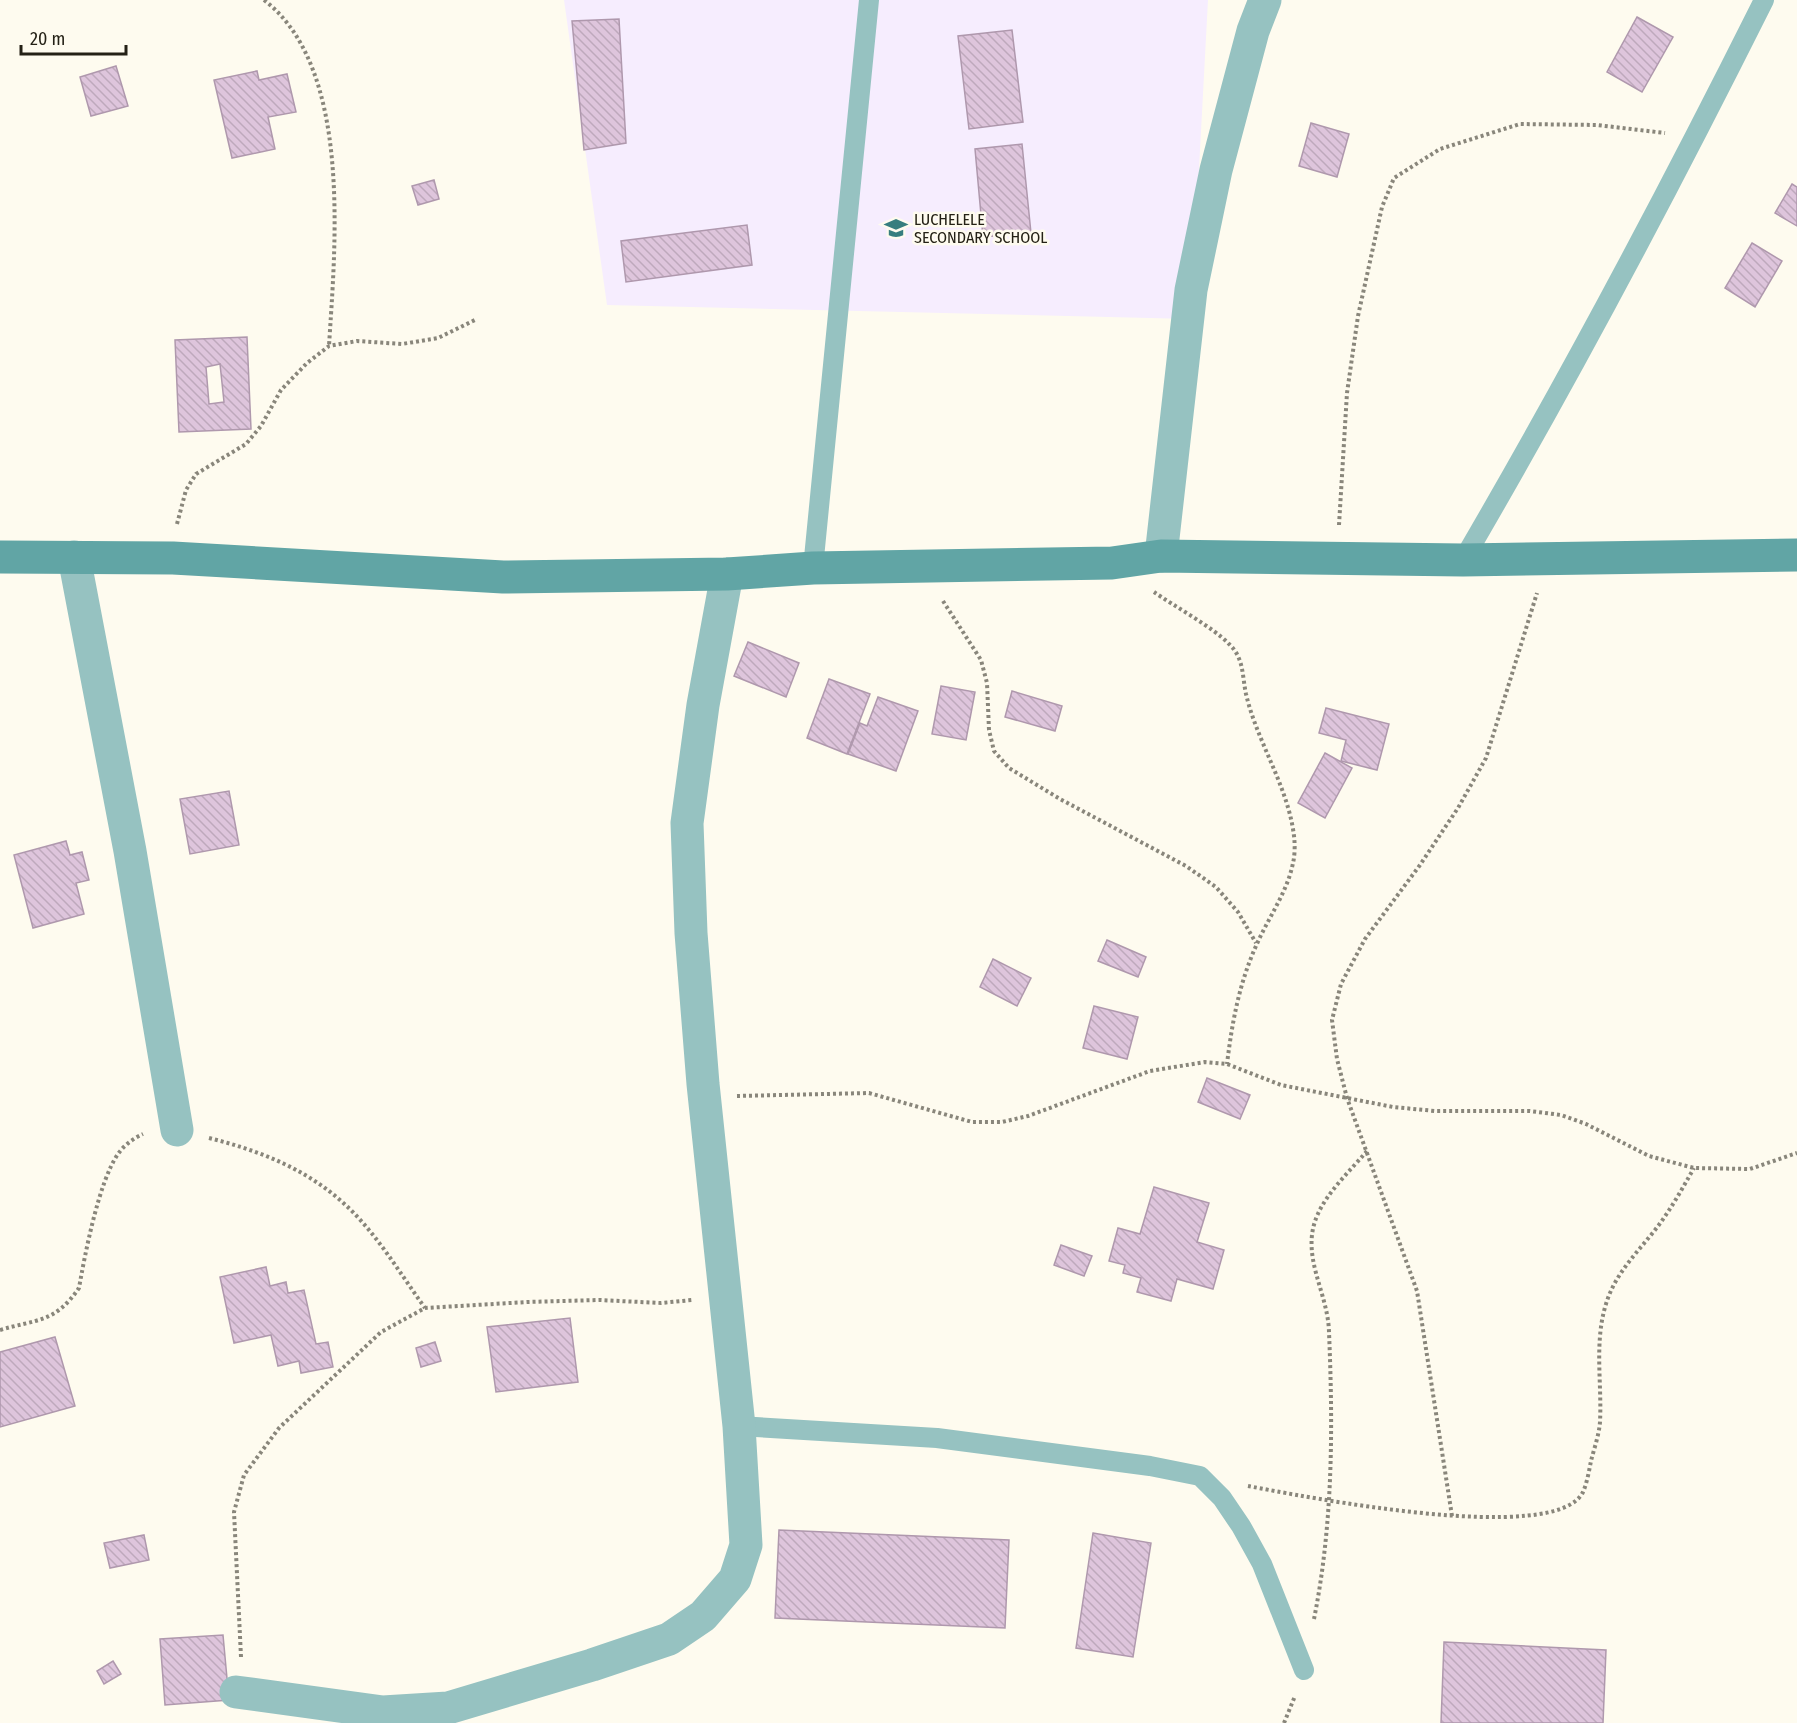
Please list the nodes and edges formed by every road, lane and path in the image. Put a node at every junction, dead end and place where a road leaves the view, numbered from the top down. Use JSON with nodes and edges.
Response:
{"nodes":[{"id":1,"x":264,"y":0,"type":"edge"},
{"id":2,"x":869,"y":0,"type":"edge"},
{"id":3,"x":1265,"y":0,"type":"edge"},
{"id":4,"x":1764,"y":0,"type":"edge"},
{"id":5,"x":1696,"y":137,"type":"junction"},
{"id":6,"x":477,"y":319,"type":"dead end"},
{"id":7,"x":329,"y":346,"type":"junction"},
{"id":8,"x":1797,"y":555,"type":"edge"},
{"id":9,"x":1161,"y":556,"type":"junction"},
{"id":10,"x":0,"y":557,"type":"edge"},
{"id":11,"x":74,"y":557,"type":"junction"},
{"id":12,"x":173,"y":558,"type":"junction"},
{"id":13,"x":1338,"y":558,"type":"junction"},
{"id":14,"x":1547,"y":559,"type":"junction"},
{"id":15,"x":1463,"y":560,"type":"junction"},
{"id":16,"x":1112,"y":563,"type":"junction"},
{"id":17,"x":922,"y":566,"type":"junction"},
{"id":18,"x":813,"y":568,"type":"junction"},
{"id":19,"x":728,"y":574,"type":"junction"},
{"id":20,"x":1257,"y":944,"type":"junction"},
{"id":21,"x":1227,"y":1064,"type":"junction"},
{"id":22,"x":703,"y":1084,"type":"junction"},
{"id":23,"x":1347,"y":1098,"type":"junction"},
{"id":24,"x":177,"y":1130,"type":"junction"},
{"id":25,"x":1367,"y":1151,"type":"junction"},
{"id":26,"x":1797,"y":1154,"type":"edge"},
{"id":27,"x":1694,"y":1168,"type":"junction"},
{"id":28,"x":725,"y":1296,"type":"junction"},
{"id":29,"x":425,"y":1308,"type":"junction"},
{"id":30,"x":0,"y":1330,"type":"edge"},
{"id":31,"x":739,"y":1426,"type":"junction"},
{"id":32,"x":1200,"y":1476,"type":"junction"},
{"id":33,"x":1330,"y":1502,"type":"junction"},
{"id":34,"x":1452,"y":1516,"type":"junction"},
{"id":35,"x":1304,"y":1670,"type":"junction"},
{"id":36,"x":236,"y":1692,"type":"joint"},
{"id":37,"x":1284,"y":1723,"type":"edge"}],
"edges":[{"from":1,"to":7,"type":"path"},
{"from":2,"to":18,"type":"lane"},
{"from":3,"to":9,"type":"street"},
{"from":4,"to":5,"type":"lane"},
{"from":5,"to":13,"type":"path"},
{"from":5,"to":15,"type":"lane"},
{"from":6,"to":7,"type":"path"},
{"from":7,"to":12,"type":"path"},
{"from":8,"to":14,"type":"main road"},
{"from":9,"to":13,"type":"main road"},
{"from":9,"to":16,"type":"main road"},
{"from":10,"to":11,"type":"main road"},
{"from":11,"to":12,"type":"main road"},
{"from":11,"to":24,"type":"street"},
{"from":12,"to":19,"type":"main road"},
{"from":13,"to":15,"type":"main road"},
{"from":14,"to":15,"type":"main road"},
{"from":14,"to":23,"type":"path"},
{"from":16,"to":17,"type":"main road"},
{"from":16,"to":20,"type":"path"},
{"from":17,"to":18,"type":"main road"},
{"from":17,"to":20,"type":"path"},
{"from":18,"to":19,"type":"main road"},
{"from":19,"to":22,"type":"street"},
{"from":20,"to":21,"type":"path"},
{"from":21,"to":22,"type":"path"},
{"from":21,"to":23,"type":"path"},
{"from":22,"to":28,"type":"street"},
{"from":23,"to":25,"type":"path"},
{"from":23,"to":27,"type":"path"},
{"from":24,"to":29,"type":"path"},
{"from":24,"to":30,"type":"path"},
{"from":25,"to":33,"type":"path"},
{"from":25,"to":34,"type":"path"},
{"from":26,"to":27,"type":"path"},
{"from":27,"to":34,"type":"path"},
{"from":28,"to":29,"type":"path"},
{"from":28,"to":31,"type":"street"},
{"from":29,"to":36,"type":"path"},
{"from":31,"to":32,"type":"lane"},
{"from":31,"to":36,"type":"street"},
{"from":32,"to":33,"type":"path"},
{"from":32,"to":35,"type":"lane"},
{"from":33,"to":34,"type":"path"},
{"from":33,"to":35,"type":"path"},
{"from":35,"to":37,"type":"path"}]}
